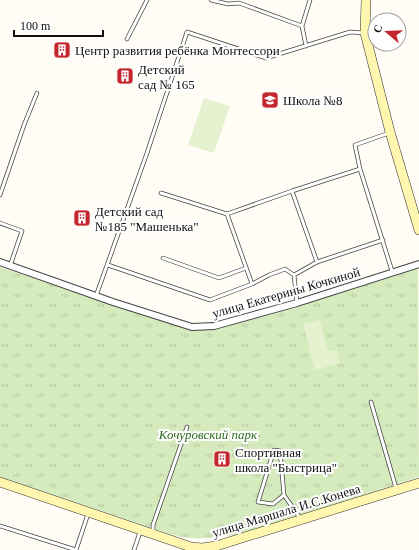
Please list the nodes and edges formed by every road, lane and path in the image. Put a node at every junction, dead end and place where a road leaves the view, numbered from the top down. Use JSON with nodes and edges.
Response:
{"nodes":[{"id":1,"x":147,"y":0,"type":"edge"},
{"id":2,"x":211,"y":0,"type":"edge"},
{"id":3,"x":310,"y":0,"type":"edge"},
{"id":4,"x":366,"y":0,"type":"edge"},
{"id":5,"x":239,"y":2,"type":"edge"},
{"id":6,"x":302,"y":26,"type":"junction"},
{"id":7,"x":366,"y":33,"type":"junction"},
{"id":8,"x":127,"y":39,"type":"dead end"},
{"id":9,"x":306,"y":46,"type":"junction"},
{"id":10,"x":37,"y":93,"type":"dead end"},
{"id":11,"x":390,"y":132,"type":"junction"},
{"id":12,"x":360,"y":169,"type":"junction"},
{"id":13,"x":292,"y":191,"type":"junction"},
{"id":14,"x":160,"y":193,"type":"dead end"},
{"id":15,"x":0,"y":195,"type":"edge"},
{"id":16,"x":227,"y":214,"type":"junction"},
{"id":17,"x":0,"y":223,"type":"edge"},
{"id":18,"x":419,"y":230,"type":"edge"},
{"id":19,"x":383,"y":240,"type":"junction"},
{"id":20,"x":163,"y":258,"type":"dead end"},
{"id":21,"x":0,"y":262,"type":"edge"},
{"id":22,"x":317,"y":262,"type":"junction"},
{"id":23,"x":419,"y":264,"type":"edge"},
{"id":24,"x":108,"y":265,"type":"junction"},
{"id":25,"x":10,"y":266,"type":"junction"},
{"id":26,"x":246,"y":268,"type":"junction"},
{"id":27,"x":392,"y":271,"type":"junction"},
{"id":28,"x":294,"y":275,"type":"junction"},
{"id":29,"x":252,"y":284,"type":"junction"},
{"id":30,"x":96,"y":296,"type":"junction"},
{"id":31,"x":297,"y":303,"type":"junction"},
{"id":32,"x":371,"y":402,"type":"dead end"},
{"id":33,"x":187,"y":427,"type":"dead end"},
{"id":34,"x":0,"y":482,"type":"edge"},
{"id":35,"x":419,"y":483,"type":"edge"},
{"id":36,"x":397,"y":490,"type":"junction"},
{"id":37,"x":284,"y":495,"type":"junction"},
{"id":38,"x":89,"y":512,"type":"junction"},
{"id":39,"x":300,"y":520,"type":"junction"},
{"id":40,"x":0,"y":526,"type":"edge"},
{"id":41,"x":140,"y":530,"type":"junction"},
{"id":42,"x":154,"y":534,"type":"junction"},
{"id":43,"x":190,"y":548,"type":"edge"},
{"id":44,"x":76,"y":550,"type":"edge"},
{"id":45,"x":134,"y":550,"type":"edge"}],
"edges":[{"from":1,"to":8,"type":"lane"},
{"from":2,"to":5,"type":"lane"},
{"from":3,"to":6,"type":"lane"},
{"from":4,"to":7,"type":"main road"},
{"from":5,"to":6,"type":"lane"},
{"from":6,"to":9,"type":"lane"},
{"from":7,"to":9,"type":"lane"},
{"from":7,"to":11,"type":"main road"},
{"from":9,"to":24,"type":"lane"},
{"from":10,"to":15,"type":"lane"},
{"from":11,"to":12,"type":"lane"},
{"from":11,"to":18,"type":"main road"},
{"from":12,"to":13,"type":"lane"},
{"from":12,"to":19,"type":"lane"},
{"from":13,"to":16,"type":"lane"},
{"from":13,"to":22,"type":"lane"},
{"from":14,"to":16,"type":"lane"},
{"from":16,"to":26,"type":"lane"},
{"from":17,"to":25,"type":"lane"},
{"from":19,"to":22,"type":"lane"},
{"from":19,"to":27,"type":"lane"},
{"from":20,"to":26,"type":"lane"},
{"from":21,"to":25,"type":"street","name":"улица Екатерины Кочкиной"},
{"from":22,"to":28,"type":"lane"},
{"from":23,"to":27,"type":"street","name":"улица Екатерины Кочкиной"},
{"from":24,"to":29,"type":"lane"},
{"from":24,"to":30,"type":"lane"},
{"from":25,"to":30,"type":"street","name":"улица Екатерины Кочкиной"},
{"from":26,"to":29,"type":"lane"},
{"from":27,"to":31,"type":"street","name":"улица Екатерины Кочкиной"},
{"from":28,"to":29,"type":"lane"},
{"from":28,"to":31,"type":"lane"},
{"from":30,"to":31,"type":"street","name":"улица Екатерины Кочкиной"},
{"from":32,"to":36,"type":"lane"},
{"from":33,"to":42,"type":"lane"},
{"from":34,"to":38,"type":"main road","name":"улица Маршала И.С.Конева"},
{"from":35,"to":36,"type":"main road","name":"улица Маршала И.С.Конева"},
{"from":36,"to":39,"type":"main road","name":"улица Маршала И.С.Конева"},
{"from":37,"to":37,"type":"lane"},
{"from":37,"to":39,"type":"lane"},
{"from":38,"to":41,"type":"main road","name":"улица Маршала И.С.Конева"},
{"from":38,"to":44,"type":"lane"},
{"from":39,"to":43,"type":"main road","name":"улица Маршала И.С.Конева"},
{"from":40,"to":44,"type":"lane"},
{"from":41,"to":42,"type":"main road","name":"улица Маршала И.С.Конева"},
{"from":41,"to":45,"type":"lane"},
{"from":42,"to":43,"type":"main road","name":"улица Маршала И.С.Конева"}]}
